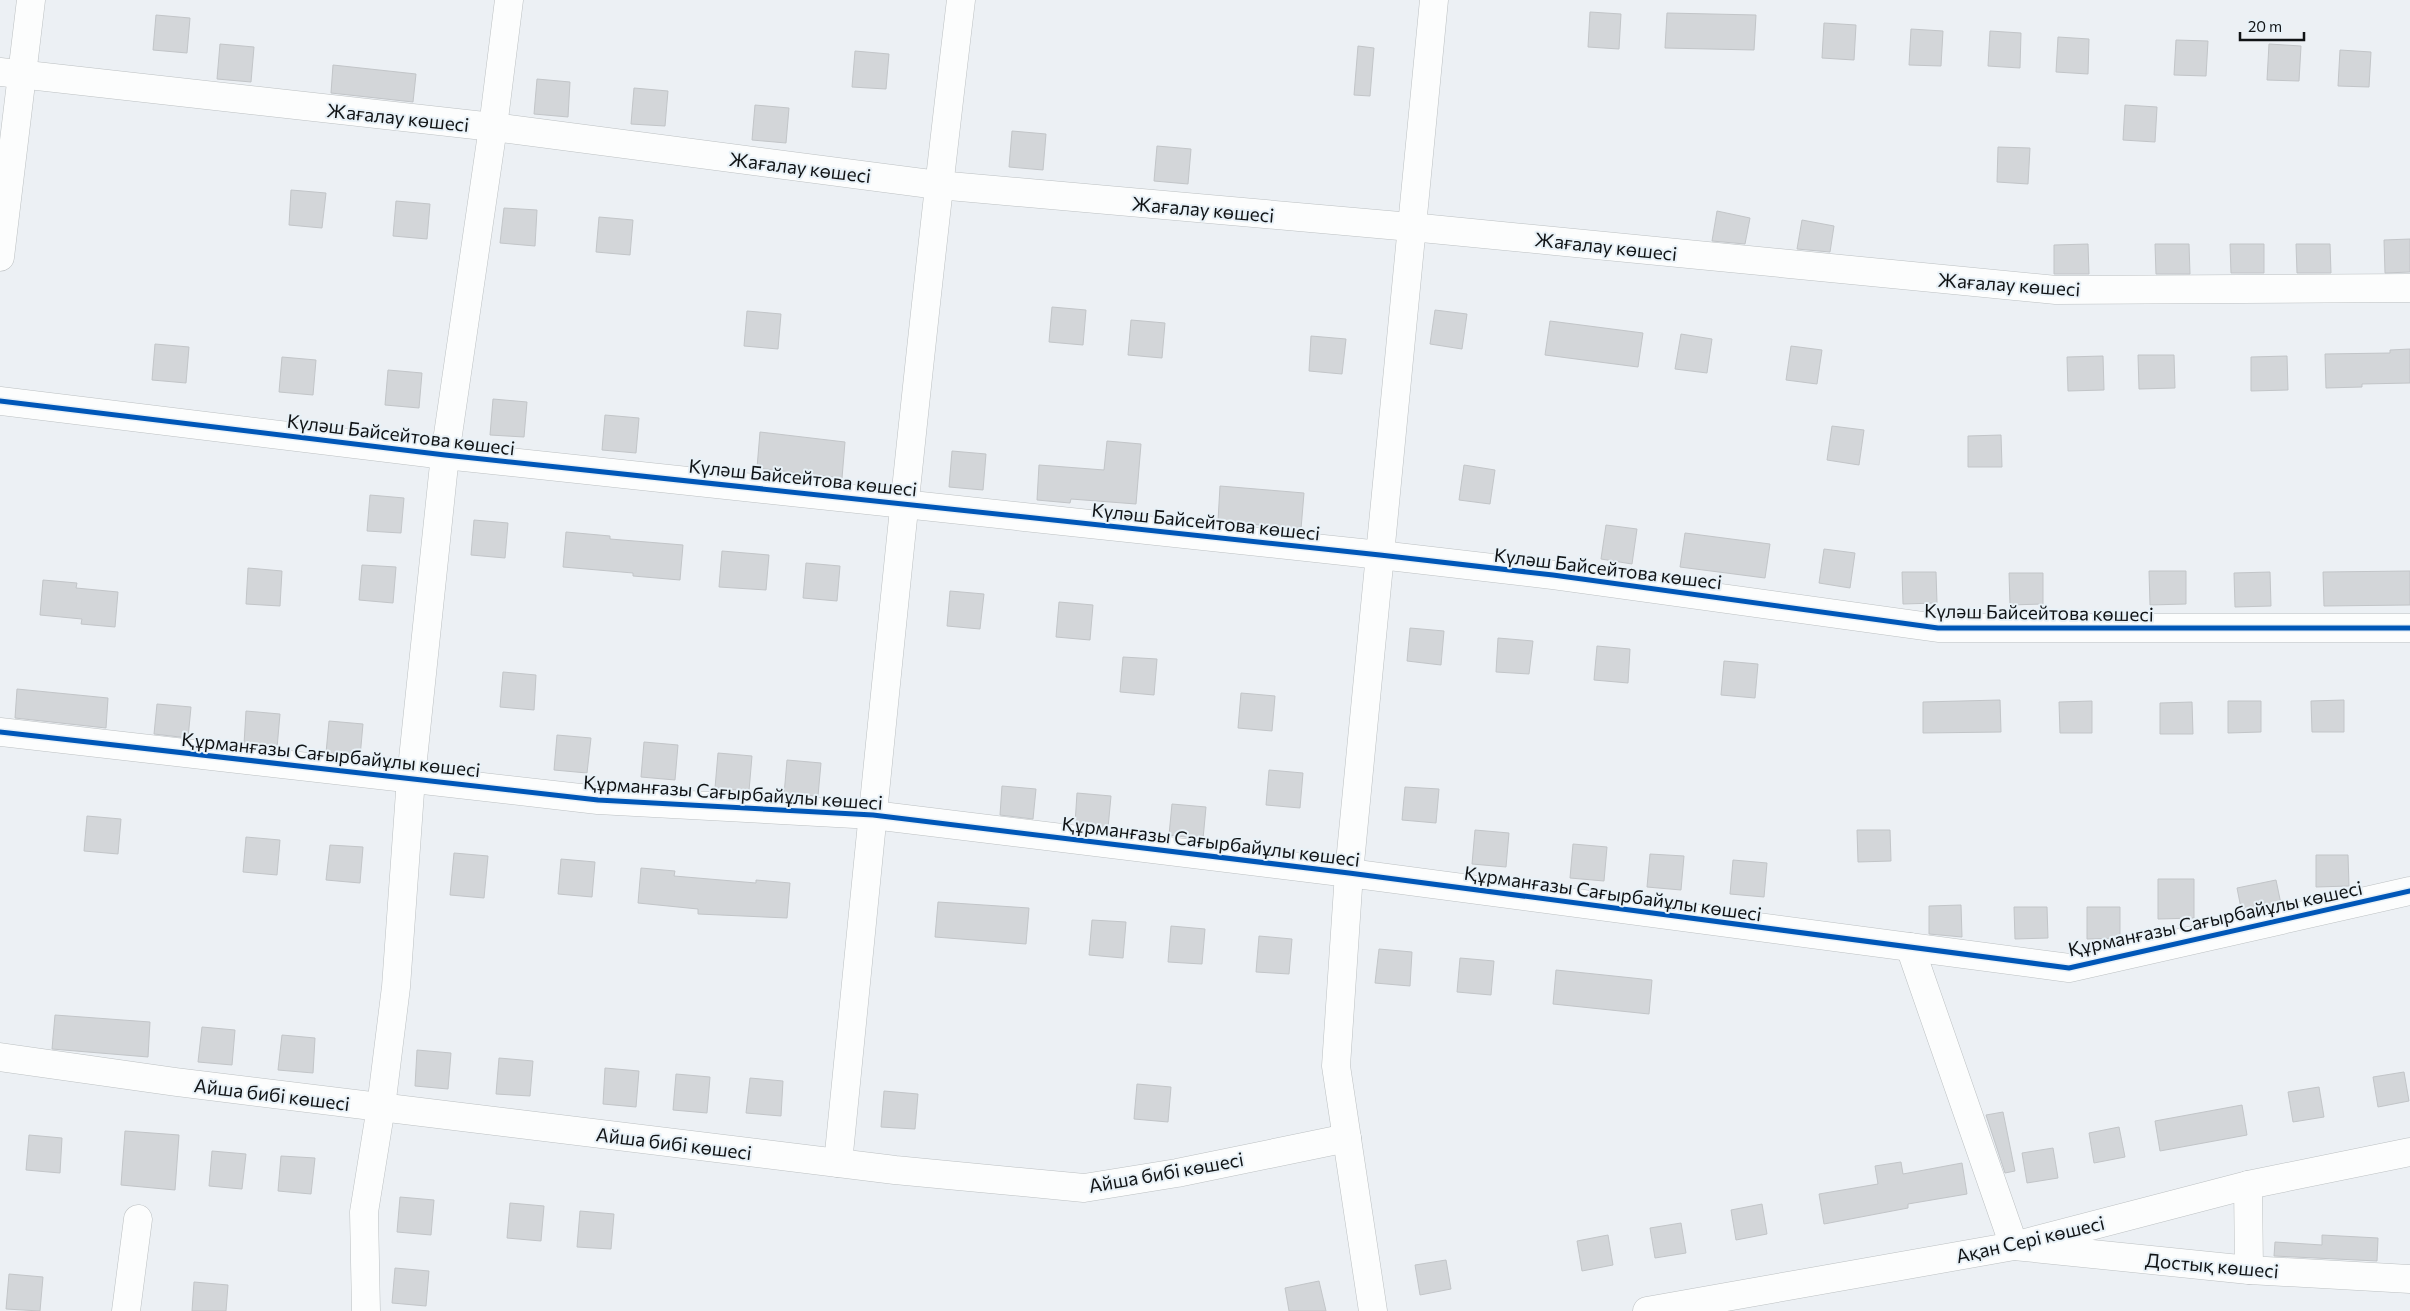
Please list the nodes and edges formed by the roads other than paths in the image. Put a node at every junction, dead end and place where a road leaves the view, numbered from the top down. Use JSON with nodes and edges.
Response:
{"nodes":[{"id":1,"x":31,"y":0,"type":"edge"},
{"id":2,"x":509,"y":0,"type":"edge"},
{"id":3,"x":961,"y":0,"type":"edge"},
{"id":4,"x":1434,"y":0,"type":"edge"},
{"id":5,"x":10,"y":74,"type":"edge"},
{"id":6,"x":493,"y":127,"type":"junction"},
{"id":7,"x":938,"y":185,"type":"junction"},
{"id":8,"x":1411,"y":227,"type":"junction"},
{"id":9,"x":0,"y":257,"type":"edge"},
{"id":10,"x":2410,"y":288,"type":"edge"},
{"id":11,"x":0,"y":401,"type":"edge"},
{"id":12,"x":445,"y":455,"type":"junction"},
{"id":13,"x":905,"y":503,"type":"junction"},
{"id":14,"x":1380,"y":555,"type":"junction"},
{"id":15,"x":2410,"y":628,"type":"edge"},
{"id":16,"x":0,"y":732,"type":"edge"},
{"id":17,"x":411,"y":778,"type":"junction"},
{"id":18,"x":873,"y":815,"type":"junction"},
{"id":19,"x":1349,"y":873,"type":"junction"},
{"id":20,"x":2410,"y":892,"type":"edge"},
{"id":21,"x":1910,"y":947,"type":"junction"},
{"id":22,"x":0,"y":1058,"type":"edge"},
{"id":23,"x":381,"y":1107,"type":"junction"},
{"id":24,"x":1347,"y":1138,"type":"junction"},
{"id":25,"x":2410,"y":1152,"type":"edge"},
{"id":26,"x":838,"y":1163,"type":"junction"},
{"id":27,"x":2248,"y":1185,"type":"junction"},
{"id":28,"x":138,"y":1219,"type":"dead end"},
{"id":29,"x":2014,"y":1246,"type":"junction"},
{"id":30,"x":2250,"y":1270,"type":"junction"},
{"id":31,"x":2410,"y":1279,"type":"edge"},
{"id":32,"x":126,"y":1311,"type":"edge"},
{"id":33,"x":366,"y":1311,"type":"edge"},
{"id":34,"x":1373,"y":1311,"type":"edge"},
{"id":35,"x":1647,"y":1311,"type":"edge"}],
"edges":[{"from":1,"to":5,"type":"street"},
{"from":2,"to":6,"type":"street"},
{"from":3,"to":7,"type":"street"},
{"from":4,"to":8,"type":"street"},
{"from":5,"to":6,"type":"street","name":"Жағалау көшесі"},
{"from":5,"to":9,"type":"street"},
{"from":6,"to":7,"type":"street","name":"Жағалау көшесі"},
{"from":6,"to":12,"type":"street"},
{"from":7,"to":8,"type":"street","name":"Жағалау көшесі"},
{"from":7,"to":13,"type":"street"},
{"from":8,"to":10,"type":"street","name":"Жағалау көшесі"},
{"from":8,"to":14,"type":"street"},
{"from":11,"to":12,"type":"street","name":"Күләш Байсейтова көшесі"},
{"from":12,"to":13,"type":"street","name":"Күләш Байсейтова көшесі"},
{"from":12,"to":17,"type":"street"},
{"from":13,"to":14,"type":"street","name":"Күләш Байсейтова көшесі"},
{"from":13,"to":18,"type":"street"},
{"from":14,"to":15,"type":"street","name":"Күләш Байсейтова көшесі"},
{"from":14,"to":19,"type":"street"},
{"from":16,"to":17,"type":"street","name":"Құрманғазы Сағырбайұлы көшесі"},
{"from":17,"to":18,"type":"street","name":"Құрманғазы Сағырбайұлы көшесі"},
{"from":17,"to":23,"type":"street"},
{"from":18,"to":19,"type":"street","name":"Құрманғазы Сағырбайұлы көшесі"},
{"from":18,"to":26,"type":"street"},
{"from":19,"to":21,"type":"street","name":"Құрманғазы Сағырбайұлы көшесі"},
{"from":19,"to":24,"type":"street"},
{"from":20,"to":21,"type":"street","name":"Құрманғазы Сағырбайұлы көшесі"},
{"from":21,"to":29,"type":"street"},
{"from":22,"to":23,"type":"street","name":"Айша бибі көшесі"},
{"from":23,"to":26,"type":"street","name":"Айша бибі көшесі"},
{"from":23,"to":33,"type":"street"},
{"from":24,"to":26,"type":"street","name":"Айша бибі көшесі"},
{"from":24,"to":34,"type":"street"},
{"from":25,"to":27,"type":"street","name":"Ақан Сері көшесі"},
{"from":27,"to":29,"type":"street","name":"Ақан Сері көшесі"},
{"from":27,"to":30,"type":"street"},
{"from":28,"to":32,"type":"street"},
{"from":29,"to":30,"type":"street","name":"Достық көшесі"},
{"from":29,"to":35,"type":"street","name":"Ақан Сері көшесі"},
{"from":30,"to":31,"type":"street","name":"Достық көшесі"}]}
